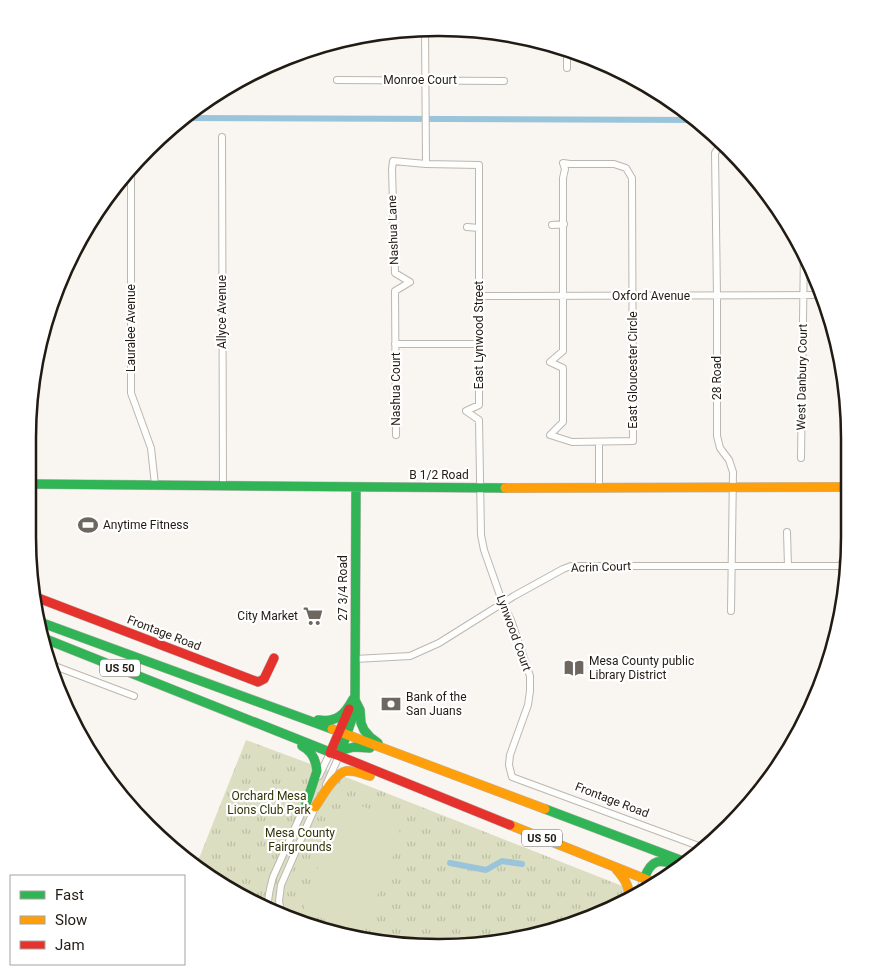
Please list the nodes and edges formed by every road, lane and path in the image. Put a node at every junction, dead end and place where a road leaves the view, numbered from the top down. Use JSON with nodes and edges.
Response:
{"nodes":[{"id":1,"x":425,"y":36,"type":"edge"},
{"id":2,"x":566,"y":58,"type":"edge"},
{"id":3,"x":567,"y":68,"type":"dead end"},
{"id":4,"x":337,"y":80,"type":"dead end"},
{"id":5,"x":426,"y":80,"type":"junction"},
{"id":6,"x":504,"y":81,"type":"dead end"},
{"id":7,"x":222,"y":137,"type":"dead end"},
{"id":8,"x":718,"y":149,"type":"edge"},
{"id":9,"x":426,"y":164,"type":"junction"},
{"id":10,"x":131,"y":179,"type":"edge"},
{"id":11,"x":564,"y":224,"type":"junction"},
{"id":12,"x":552,"y":225,"type":"dead end"},
{"id":13,"x":467,"y":227,"type":"dead end"},
{"id":14,"x":478,"y":228,"type":"junction"},
{"id":15,"x":804,"y":272,"type":"edge"},
{"id":16,"x":564,"y":295,"type":"junction"},
{"id":17,"x":632,"y":295,"type":"junction"},
{"id":18,"x":479,"y":296,"type":"junction"},
{"id":19,"x":718,"y":296,"type":"junction"},
{"id":20,"x":804,"y":296,"type":"junction"},
{"id":21,"x":814,"y":296,"type":"edge"},
{"id":22,"x":395,"y":344,"type":"junction"},
{"id":23,"x":479,"y":344,"type":"junction"},
{"id":24,"x":396,"y":435,"type":"dead end"},
{"id":25,"x":599,"y":442,"type":"junction"},
{"id":26,"x":801,"y":458,"type":"dead end"},
{"id":27,"x":36,"y":484,"type":"edge"},
{"id":28,"x":155,"y":485,"type":"junction"},
{"id":29,"x":223,"y":486,"type":"junction"},
{"id":30,"x":356,"y":487,"type":"junction"},
{"id":31,"x":599,"y":487,"type":"junction"},
{"id":32,"x":732,"y":487,"type":"junction"},
{"id":33,"x":841,"y":487,"type":"edge"},
{"id":34,"x":480,"y":488,"type":"junction"},
{"id":35,"x":787,"y":532,"type":"dead end"},
{"id":36,"x":731,"y":565,"type":"junction"},
{"id":37,"x":788,"y":566,"type":"junction"},
{"id":38,"x":840,"y":566,"type":"edge"},
{"id":39,"x":42,"y":599,"type":"edge"},
{"id":40,"x":503,"y":604,"type":"junction"},
{"id":41,"x":731,"y":611,"type":"dead end"},
{"id":42,"x":46,"y":624,"type":"edge"},
{"id":43,"x":50,"y":641,"type":"edge"},
{"id":44,"x":274,"y":658,"type":"dead end"},
{"id":45,"x":355,"y":658,"type":"junction"},
{"id":46,"x":59,"y":667,"type":"edge"},
{"id":47,"x":220,"y":688,"type":"junction"},
{"id":48,"x":134,"y":696,"type":"dead end"},
{"id":49,"x":354,"y":696,"type":"junction"},
{"id":50,"x":198,"y":699,"type":"junction"},
{"id":51,"x":343,"y":733,"type":"junction"},
{"id":52,"x":383,"y":748,"type":"junction"},
{"id":53,"x":337,"y":753,"type":"junction"},
{"id":54,"x":512,"y":777,"type":"joint"},
{"id":55,"x":306,"y":804,"type":"junction"},
{"id":56,"x":460,"y":805,"type":"junction"},
{"id":57,"x":315,"y":807,"type":"junction"},
{"id":58,"x":696,"y":845,"type":"edge"},
{"id":59,"x":678,"y":859,"type":"edge"},
{"id":60,"x":673,"y":863,"type":"edge"},
{"id":61,"x":613,"y":866,"type":"junction"},
{"id":62,"x":644,"y":879,"type":"junction"},
{"id":63,"x":647,"y":880,"type":"edge"},
{"id":64,"x":642,"y":884,"type":"edge"},
{"id":65,"x":629,"y":890,"type":"edge"},
{"id":66,"x":268,"y":900,"type":"edge"},
{"id":67,"x":280,"y":906,"type":"edge"}],
"edges":[{"from":1,"to":5,"type":"street"},
{"from":2,"to":3,"type":"street"},
{"from":4,"to":5,"type":"street","name":"Monroe Court"},
{"from":5,"to":6,"type":"street","name":"Monroe Court"},
{"from":5,"to":9,"type":"street"},
{"from":7,"to":29,"type":"street","name":"Allyce Avenue"},
{"from":8,"to":19,"type":"street","name":"28 Road"},
{"from":9,"to":14,"type":"street","name":"East Lynwood Street"},
{"from":9,"to":22,"type":"street","name":"Nashua Lane"},
{"from":10,"to":28,"type":"street","name":"Lauralee Avenue"},
{"from":11,"to":12,"type":"street"},
{"from":11,"to":16,"type":"street"},
{"from":11,"to":17,"type":"street"},
{"from":13,"to":14,"type":"street"},
{"from":14,"to":18,"type":"street","name":"East Lynwood Street"},
{"from":15,"to":20,"type":"street","name":"West Danbury Court"},
{"from":16,"to":17,"type":"street","name":"Oxford Avenue"},
{"from":16,"to":18,"type":"street","name":"Oxford Avenue"},
{"from":16,"to":25,"type":"street"},
{"from":17,"to":19,"type":"street","name":"Oxford Avenue"},
{"from":17,"to":25,"type":"street","name":"East Gloucester Circle"},
{"from":18,"to":23,"type":"street","name":"East Lynwood Street"},
{"from":19,"to":20,"type":"street","name":"Oxford Avenue"},
{"from":19,"to":32,"type":"street","name":"28 Road"},
{"from":20,"to":21,"type":"street","name":"Oxford Avenue"},
{"from":20,"to":26,"type":"street","name":"West Danbury Court"},
{"from":22,"to":23,"type":"street"},
{"from":22,"to":24,"type":"street","name":"Nashua Court"},
{"from":23,"to":34,"type":"street","name":"East Lynwood Street"},
{"from":25,"to":31,"type":"street"},
{"from":27,"to":28,"type":"main road","name":"B 1/2 Road"},
{"from":28,"to":29,"type":"main road","name":"B 1/2 Road"},
{"from":29,"to":30,"type":"main road","name":"B 1/2 Road"},
{"from":30,"to":34,"type":"main road","name":"B 1/2 Road"},
{"from":30,"to":45,"type":"main road","name":"27 3/4 Road"},
{"from":31,"to":32,"type":"main road","name":"B 1/2 Road"},
{"from":31,"to":34,"type":"main road","name":"B 1/2 Road"},
{"from":32,"to":33,"type":"main road","name":"B 1/2 Road"},
{"from":32,"to":36,"type":"street","name":"28 Road"},
{"from":34,"to":40,"type":"street","name":"Lynwood Court"},
{"from":35,"to":37,"type":"street"},
{"from":36,"to":37,"type":"street","name":"Acrin Court"},
{"from":36,"to":40,"type":"street","name":"Acrin Court"},
{"from":36,"to":41,"type":"street","name":"28 Road"},
{"from":37,"to":38,"type":"street","name":"Acrin Court"},
{"from":39,"to":44,"type":"main road","name":"Frontage Road"},
{"from":40,"to":45,"type":"street","name":"Acrin Court"},
{"from":40,"to":54,"type":"street","name":"Lynwood Court"},
{"from":42,"to":47,"type":"main road","number":"US 50"},
{"from":43,"to":50,"type":"main road","number":"US 50"},
{"from":45,"to":49,"type":"main road","name":"27 3/4 Road"},
{"from":46,"to":48,"type":"street"},
{"from":47,"to":49,"type":"main road"},
{"from":47,"to":51,"type":"main road","number":"US 50"},
{"from":49,"to":51,"type":"main road","name":"27 3/4 Road"},
{"from":49,"to":52,"type":"main road"},
{"from":50,"to":53,"type":"main road","number":"US 50"},
{"from":50,"to":55,"type":"main road"},
{"from":51,"to":52,"type":"main road","number":"US 50"},
{"from":51,"to":53,"type":"main road","name":"27 3/4 Road"},
{"from":52,"to":53,"type":"main road"},
{"from":52,"to":59,"type":"main road","number":"US 50"},
{"from":53,"to":55,"type":"street"},
{"from":53,"to":56,"type":"main road","number":"US 50"},
{"from":53,"to":57,"type":"street"},
{"from":54,"to":58,"type":"street","name":"Frontage Road"},
{"from":55,"to":66,"type":"street"},
{"from":56,"to":57,"type":"main road"},
{"from":56,"to":61,"type":"main road","number":"US 50"},
{"from":57,"to":67,"type":"street"},
{"from":60,"to":62,"type":"main road"},
{"from":61,"to":62,"type":"main road","number":"US 50"},
{"from":61,"to":65,"type":"main road"},
{"from":62,"to":63,"type":"main road","number":"US 50"},
{"from":62,"to":64,"type":"street"}]}
